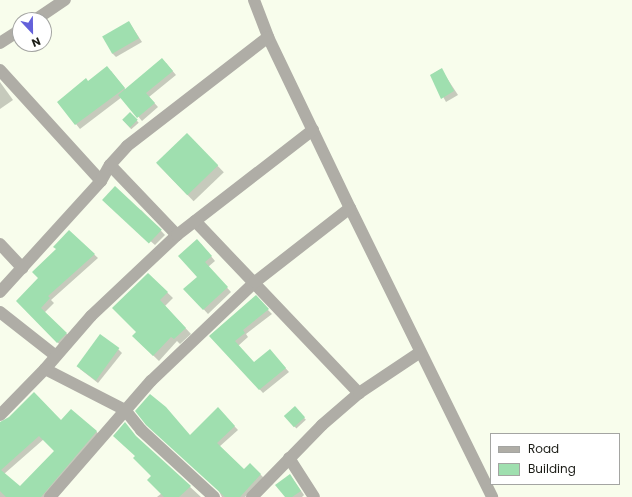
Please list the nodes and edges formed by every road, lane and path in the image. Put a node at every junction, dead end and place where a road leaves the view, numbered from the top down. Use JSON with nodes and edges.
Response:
{"nodes":[{"id":1,"x":65,"y":0,"type":"edge"},
{"id":2,"x":255,"y":0,"type":"edge"},
{"id":3,"x":47,"y":12,"type":"edge"},
{"id":4,"x":12,"y":35,"type":"edge"},
{"id":5,"x":268,"y":37,"type":"junction"},
{"id":6,"x":0,"y":43,"type":"edge"},
{"id":7,"x":0,"y":70,"type":"edge"},
{"id":8,"x":312,"y":130,"type":"junction"},
{"id":9,"x":110,"y":165,"type":"junction"},
{"id":10,"x":101,"y":181,"type":"junction"},
{"id":11,"x":350,"y":208,"type":"junction"},
{"id":12,"x":195,"y":221,"type":"junction"},
{"id":13,"x":177,"y":235,"type":"junction"},
{"id":14,"x":0,"y":244,"type":"edge"},
{"id":15,"x":22,"y":268,"type":"junction"},
{"id":16,"x":255,"y":282,"type":"junction"},
{"id":17,"x":0,"y":292,"type":"edge"},
{"id":18,"x":0,"y":312,"type":"edge"},
{"id":19,"x":419,"y":353,"type":"junction"},
{"id":20,"x":56,"y":356,"type":"junction"},
{"id":21,"x":45,"y":369,"type":"junction"},
{"id":22,"x":359,"y":392,"type":"junction"},
{"id":23,"x":125,"y":410,"type":"junction"},
{"id":24,"x":0,"y":415,"type":"edge"},
{"id":25,"x":288,"y":458,"type":"junction"},
{"id":26,"x":50,"y":497,"type":"edge"},
{"id":27,"x":214,"y":497,"type":"edge"},
{"id":28,"x":252,"y":497,"type":"edge"},
{"id":29,"x":314,"y":497,"type":"edge"},
{"id":30,"x":492,"y":497,"type":"edge"}],
"edges":[{"from":1,"to":3,"type":"street"},
{"from":2,"to":5,"type":"street"},
{"from":4,"to":6,"type":"street"},
{"from":5,"to":8,"type":"street"},
{"from":5,"to":9,"type":"street"},
{"from":7,"to":10,"type":"street"},
{"from":8,"to":11,"type":"street"},
{"from":8,"to":12,"type":"street"},
{"from":9,"to":10,"type":"street"},
{"from":9,"to":13,"type":"street"},
{"from":10,"to":15,"type":"street"},
{"from":11,"to":16,"type":"street"},
{"from":11,"to":19,"type":"street"},
{"from":12,"to":13,"type":"street"},
{"from":12,"to":16,"type":"street"},
{"from":13,"to":20,"type":"street"},
{"from":14,"to":15,"type":"street"},
{"from":15,"to":17,"type":"street"},
{"from":16,"to":22,"type":"street"},
{"from":16,"to":23,"type":"street"},
{"from":18,"to":20,"type":"street"},
{"from":19,"to":22,"type":"street"},
{"from":19,"to":30,"type":"street"},
{"from":20,"to":21,"type":"street"},
{"from":21,"to":23,"type":"street"},
{"from":21,"to":24,"type":"street"},
{"from":22,"to":25,"type":"street"},
{"from":23,"to":26,"type":"street"},
{"from":23,"to":27,"type":"street"},
{"from":25,"to":28,"type":"street"},
{"from":25,"to":29,"type":"street"}]}
